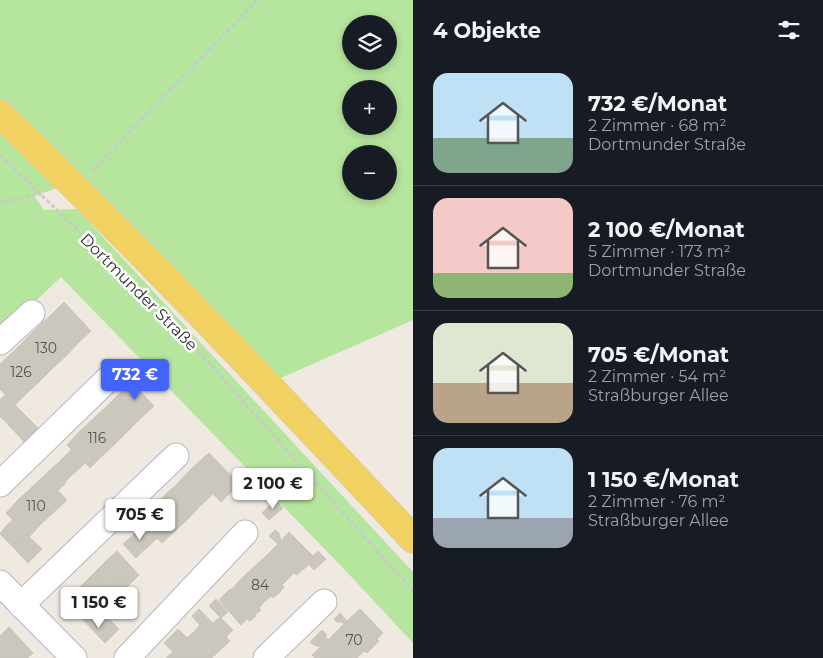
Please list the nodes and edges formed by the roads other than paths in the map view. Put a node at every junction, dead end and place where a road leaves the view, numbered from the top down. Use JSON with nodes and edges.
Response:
{"nodes":[{"id":1,"x":0,"y":114,"type":"edge"},
{"id":2,"x":32,"y":313,"type":"dead end"},
{"id":3,"x":0,"y":342,"type":"edge"},
{"id":4,"x":108,"y":379,"type":"dead end"},
{"id":5,"x":176,"y":456,"type":"dead end"},
{"id":6,"x":0,"y":484,"type":"edge"},
{"id":7,"x":245,"y":533,"type":"dead end"},
{"id":8,"x":413,"y":538,"type":"edge"},
{"id":9,"x":0,"y":583,"type":"edge"},
{"id":10,"x":324,"y":602,"type":"dead end"},
{"id":11,"x":21,"y":605,"type":"junction"},
{"id":12,"x":74,"y":658,"type":"edge"},
{"id":13,"x":127,"y":658,"type":"edge"},
{"id":14,"x":266,"y":658,"type":"edge"}],
"edges":[{"from":1,"to":8,"type":"main road","name":"Dortmunder Straße"},
{"from":2,"to":3,"type":"street"},
{"from":4,"to":6,"type":"street"},
{"from":5,"to":11,"type":"street"},
{"from":7,"to":13,"type":"street"},
{"from":9,"to":11,"type":"street"},
{"from":10,"to":14,"type":"street"},
{"from":11,"to":12,"type":"street"}]}
